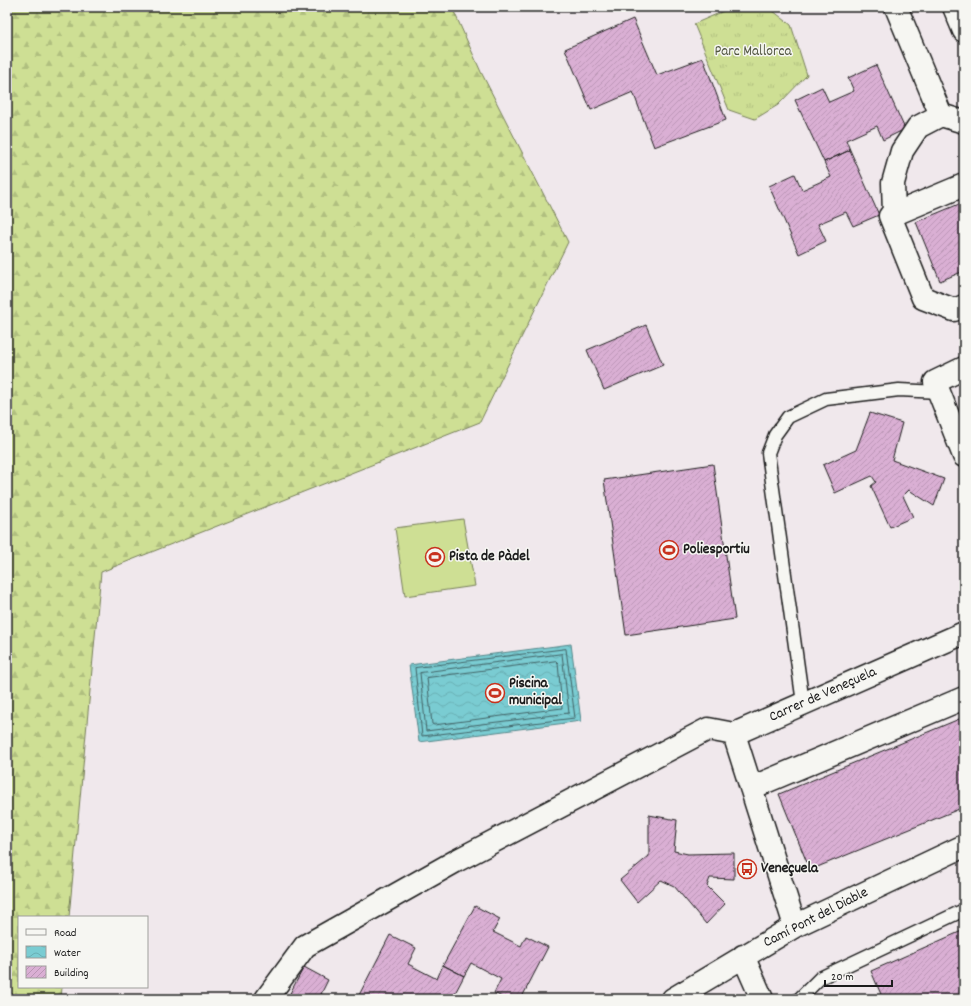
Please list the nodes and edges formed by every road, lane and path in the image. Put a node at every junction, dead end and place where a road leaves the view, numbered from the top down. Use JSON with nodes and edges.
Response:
{"nodes":[{"id":1,"x":896,"y":7,"type":"edge"},
{"id":2,"x":954,"y":7,"type":"edge"},
{"id":3,"x":964,"y":31,"type":"edge"},
{"id":4,"x":941,"y":115,"type":"junction"},
{"id":5,"x":964,"y":122,"type":"edge"},
{"id":6,"x":964,"y":185,"type":"edge"},
{"id":7,"x":894,"y":214,"type":"junction"},
{"id":8,"x":964,"y":306,"type":"edge"},
{"id":9,"x":964,"y":368,"type":"edge"},
{"id":10,"x":937,"y":387,"type":"junction"},
{"id":11,"x":964,"y":456,"type":"edge"},
{"id":12,"x":964,"y":633,"type":"edge"},
{"id":13,"x":964,"y":698,"type":"edge"},
{"id":14,"x":803,"y":703,"type":"junction"},
{"id":15,"x":734,"y":734,"type":"junction"},
{"id":16,"x":751,"y":788,"type":"junction"},
{"id":17,"x":964,"y":846,"type":"edge"},
{"id":18,"x":964,"y":910,"type":"edge"},
{"id":19,"x":795,"y":926,"type":"junction"},
{"id":20,"x":743,"y":956,"type":"junction"},
{"id":21,"x":266,"y":999,"type":"edge"},
{"id":22,"x":673,"y":999,"type":"edge"},
{"id":23,"x":762,"y":999,"type":"edge"},
{"id":24,"x":799,"y":999,"type":"edge"}],
"edges":[{"from":1,"to":4,"type":"street"},
{"from":2,"to":3,"type":"street"},
{"from":4,"to":5,"type":"street"},
{"from":4,"to":7,"type":"street"},
{"from":6,"to":7,"type":"street"},
{"from":7,"to":8,"type":"street"},
{"from":9,"to":10,"type":"street"},
{"from":10,"to":11,"type":"street"},
{"from":10,"to":14,"type":"lane"},
{"from":12,"to":14,"type":"street","name":"Carrer de Veneçuela"},
{"from":13,"to":16,"type":"street"},
{"from":14,"to":15,"type":"street","name":"Carrer de Veneçuela"},
{"from":15,"to":16,"type":"street"},
{"from":15,"to":21,"type":"street"},
{"from":16,"to":19,"type":"street"},
{"from":17,"to":19,"type":"street","name":"Camí Pont del Diable"},
{"from":18,"to":24,"type":"lane"},
{"from":19,"to":20,"type":"street","name":"Camí Pont del Diable"},
{"from":20,"to":22,"type":"street","name":"Camí Pont del Diable"},
{"from":20,"to":23,"type":"street"}]}
